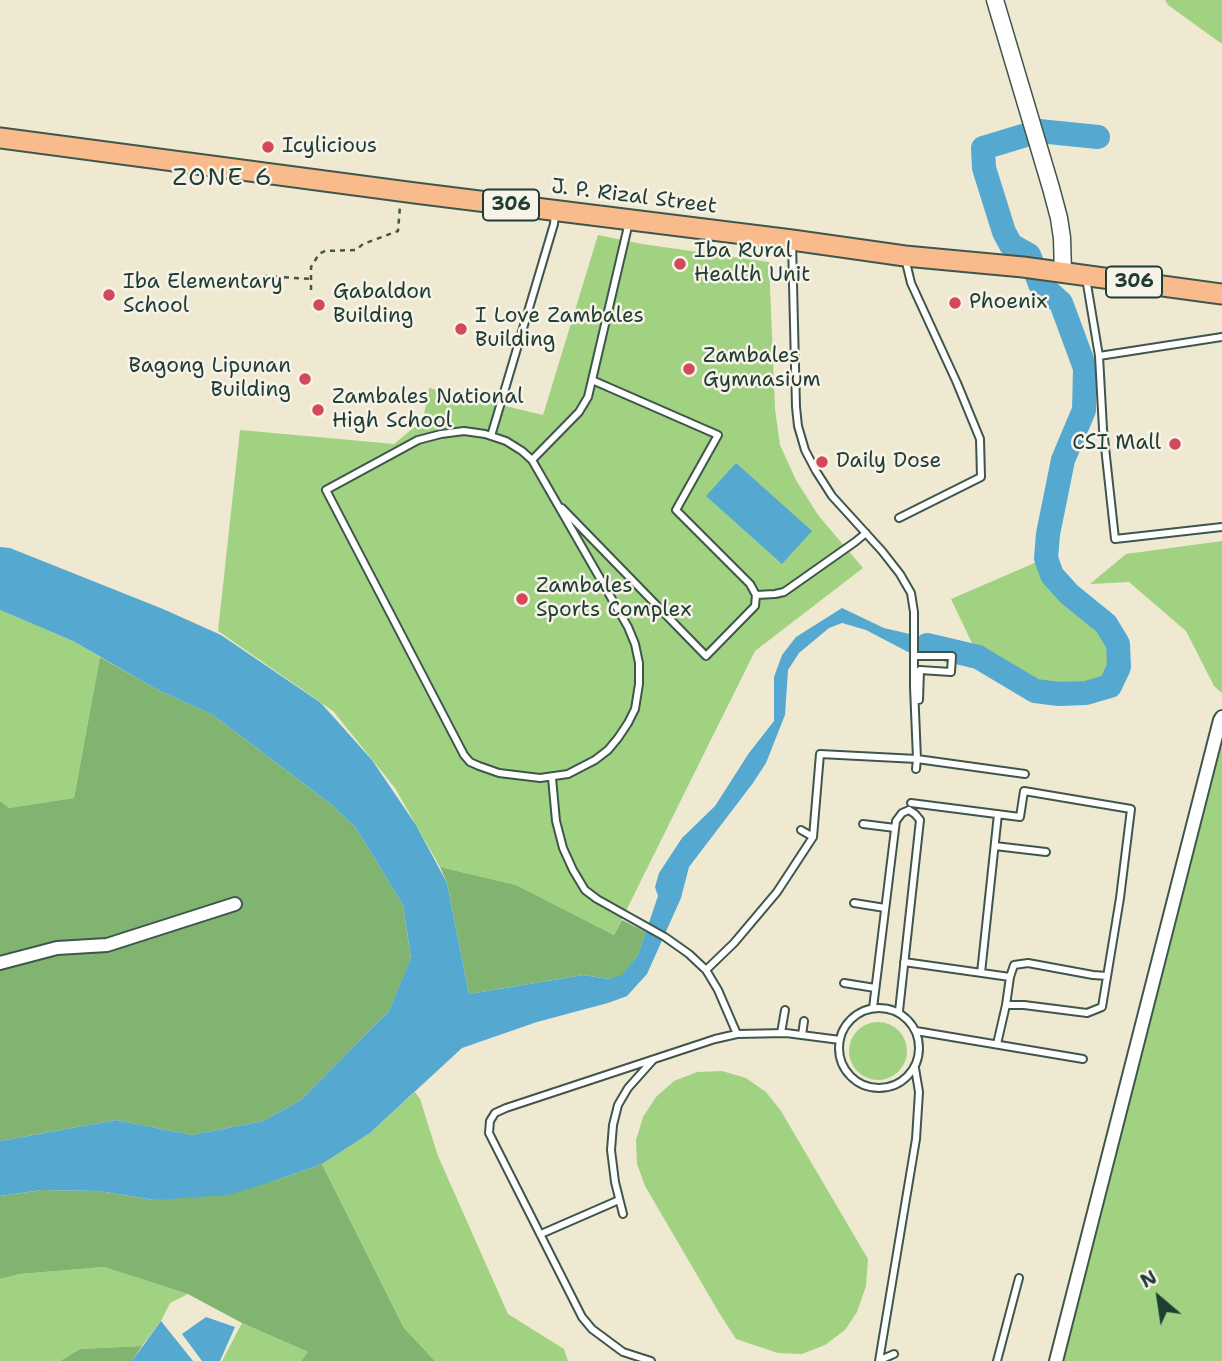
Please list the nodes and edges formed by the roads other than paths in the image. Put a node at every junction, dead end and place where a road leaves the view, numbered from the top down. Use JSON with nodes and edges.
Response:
{"nodes":[{"id":1,"x":995,"y":0,"type":"edge"},
{"id":2,"x":0,"y":138,"type":"edge"},
{"id":3,"x":556,"y":211,"type":"junction"},
{"id":4,"x":629,"y":220,"type":"junction"},
{"id":5,"x":792,"y":240,"type":"junction"},
{"id":6,"x":905,"y":256,"type":"junction"},
{"id":7,"x":1054,"y":271,"type":"junction"},
{"id":8,"x":1086,"y":276,"type":"junction"},
{"id":9,"x":1222,"y":293,"type":"edge"},
{"id":10,"x":1222,"y":337,"type":"edge"},
{"id":11,"x":1099,"y":356,"type":"junction"},
{"id":12,"x":592,"y":380,"type":"junction"},
{"id":13,"x":491,"y":436,"type":"junction"},
{"id":14,"x":532,"y":460,"type":"junction"},
{"id":15,"x":555,"y":500,"type":"junction"},
{"id":16,"x":899,"y":518,"type":"dead end"},
{"id":17,"x":1222,"y":527,"type":"edge"},
{"id":18,"x":866,"y":533,"type":"junction"},
{"id":19,"x":756,"y":595,"type":"junction"},
{"id":20,"x":915,"y":654,"type":"junction"},
{"id":21,"x":915,"y":700,"type":"junction"},
{"id":22,"x":1222,"y":717,"type":"edge"},
{"id":23,"x":918,"y":759,"type":"junction"},
{"id":24,"x":916,"y":769,"type":"dead end"},
{"id":25,"x":1025,"y":774,"type":"dead end"},
{"id":26,"x":552,"y":778,"type":"junction"},
{"id":27,"x":910,"y":803,"type":"junction"},
{"id":28,"x":998,"y":814,"type":"junction"},
{"id":29,"x":863,"y":824,"type":"dead end"},
{"id":30,"x":895,"y":828,"type":"junction"},
{"id":31,"x":801,"y":830,"type":"dead end"},
{"id":32,"x":813,"y":837,"type":"junction"},
{"id":33,"x":995,"y":846,"type":"junction"},
{"id":34,"x":1046,"y":852,"type":"dead end"},
{"id":35,"x":853,"y":903,"type":"dead end"},
{"id":36,"x":235,"y":904,"type":"dead end"},
{"id":37,"x":886,"y":908,"type":"junction"},
{"id":38,"x":904,"y":962,"type":"junction"},
{"id":39,"x":0,"y":963,"type":"edge"},
{"id":40,"x":706,"y":970,"type":"junction"},
{"id":41,"x":981,"y":973,"type":"junction"},
{"id":42,"x":1107,"y":976,"type":"junction"},
{"id":43,"x":1010,"y":977,"type":"junction"},
{"id":44,"x":845,"y":983,"type":"dead end"},
{"id":45,"x":875,"y":988,"type":"junction"},
{"id":46,"x":1006,"y":1005,"type":"junction"},
{"id":47,"x":873,"y":1008,"type":"junction"},
{"id":48,"x":785,"y":1010,"type":"dead end"},
{"id":49,"x":899,"y":1011,"type":"junction"},
{"id":50,"x":804,"y":1021,"type":"dead end"},
{"id":51,"x":830,"y":1028,"type":"dead end"},
{"id":52,"x":916,"y":1031,"type":"junction"},
{"id":53,"x":781,"y":1033,"type":"junction"},
{"id":54,"x":737,"y":1034,"type":"junction"},
{"id":55,"x":797,"y":1037,"type":"junction"},
{"id":56,"x":828,"y":1038,"type":"junction"},
{"id":57,"x":840,"y":1040,"type":"junction"},
{"id":58,"x":997,"y":1044,"type":"junction"},
{"id":59,"x":654,"y":1059,"type":"junction"},
{"id":60,"x":1083,"y":1059,"type":"dead end"},
{"id":61,"x":915,"y":1068,"type":"junction"},
{"id":62,"x":930,"y":1090,"type":"dead end"},
{"id":63,"x":919,"y":1093,"type":"junction"},
{"id":64,"x":924,"y":1140,"type":"dead end"},
{"id":65,"x":915,"y":1143,"type":"junction"},
{"id":66,"x":916,"y":1195,"type":"dead end"},
{"id":67,"x":906,"y":1199,"type":"junction"},
{"id":68,"x":619,"y":1200,"type":"junction"},
{"id":69,"x":623,"y":1214,"type":"dead end"},
{"id":70,"x":541,"y":1234,"type":"junction"},
{"id":71,"x":908,"y":1250,"type":"dead end"},
{"id":72,"x":897,"y":1254,"type":"junction"},
{"id":73,"x":1019,"y":1278,"type":"dead end"},
{"id":74,"x":898,"y":1303,"type":"dead end"},
{"id":75,"x":888,"y":1307,"type":"junction"},
{"id":76,"x":894,"y":1354,"type":"dead end"},
{"id":77,"x":880,"y":1360,"type":"edge"},
{"id":78,"x":651,"y":1361,"type":"edge"},
{"id":79,"x":997,"y":1361,"type":"edge"},
{"id":80,"x":1056,"y":1361,"type":"edge"}],
"edges":[{"from":1,"to":7,"type":"street"},
{"from":2,"to":3,"type":"main road","name":"J. P. Rizal Street","number":"306"},
{"from":3,"to":4,"type":"main road","name":"J. P. Rizal Street","number":"306"},
{"from":3,"to":13,"type":"lane"},
{"from":4,"to":5,"type":"main road","name":"J. P. Rizal Street","number":"306"},
{"from":4,"to":12,"type":"lane"},
{"from":5,"to":6,"type":"main road","name":"J. P. Rizal Street","number":"306"},
{"from":5,"to":18,"type":"lane"},
{"from":6,"to":7,"type":"main road","name":"J. P. Rizal Street","number":"306"},
{"from":6,"to":16,"type":"lane"},
{"from":7,"to":8,"type":"main road","name":"J. P. Rizal Street","number":"306"},
{"from":8,"to":9,"type":"main road","name":"J. P. Rizal Street","number":"306"},
{"from":8,"to":11,"type":"lane"},
{"from":10,"to":11,"type":"lane"},
{"from":11,"to":17,"type":"lane"},
{"from":12,"to":14,"type":"lane"},
{"from":12,"to":19,"type":"lane"},
{"from":13,"to":14,"type":"lane"},
{"from":13,"to":26,"type":"lane"},
{"from":14,"to":15,"type":"lane"},
{"from":15,"to":19,"type":"lane"},
{"from":15,"to":26,"type":"lane"},
{"from":18,"to":19,"type":"lane"},
{"from":18,"to":20,"type":"lane"},
{"from":20,"to":21,"type":"lane"},
{"from":20,"to":21,"type":"lane"},
{"from":21,"to":23,"type":"lane"},
{"from":22,"to":80,"type":"street"},
{"from":23,"to":24,"type":"lane"},
{"from":23,"to":25,"type":"lane"},
{"from":23,"to":32,"type":"lane"},
{"from":26,"to":40,"type":"lane"},
{"from":27,"to":28,"type":"lane"},
{"from":27,"to":30,"type":"lane"},
{"from":27,"to":38,"type":"lane"},
{"from":28,"to":33,"type":"lane"},
{"from":28,"to":42,"type":"lane"},
{"from":29,"to":30,"type":"lane"},
{"from":30,"to":37,"type":"lane"},
{"from":31,"to":32,"type":"lane"},
{"from":32,"to":40,"type":"lane"},
{"from":33,"to":34,"type":"lane"},
{"from":33,"to":41,"type":"lane"},
{"from":35,"to":37,"type":"lane"},
{"from":36,"to":39,"type":"street"},
{"from":37,"to":45,"type":"lane"},
{"from":38,"to":41,"type":"lane"},
{"from":38,"to":49,"type":"lane"},
{"from":40,"to":54,"type":"lane"},
{"from":41,"to":43,"type":"lane"},
{"from":42,"to":43,"type":"lane"},
{"from":42,"to":46,"type":"lane"},
{"from":43,"to":46,"type":"lane"},
{"from":44,"to":45,"type":"lane"},
{"from":45,"to":47,"type":"lane"},
{"from":46,"to":58,"type":"lane"},
{"from":47,"to":49,"type":"lane"},
{"from":47,"to":57,"type":"lane"},
{"from":48,"to":53,"type":"lane"},
{"from":49,"to":52,"type":"lane"},
{"from":50,"to":55,"type":"lane"},
{"from":51,"to":56,"type":"lane"},
{"from":52,"to":58,"type":"lane"},
{"from":52,"to":61,"type":"lane"},
{"from":53,"to":54,"type":"lane"},
{"from":53,"to":55,"type":"lane"},
{"from":54,"to":59,"type":"lane"},
{"from":55,"to":56,"type":"lane"},
{"from":56,"to":57,"type":"lane"},
{"from":57,"to":61,"type":"lane"},
{"from":58,"to":60,"type":"lane"},
{"from":59,"to":68,"type":"lane"},
{"from":59,"to":70,"type":"lane"},
{"from":61,"to":63,"type":"lane"},
{"from":62,"to":63,"type":"lane"},
{"from":63,"to":65,"type":"lane"},
{"from":64,"to":65,"type":"lane"},
{"from":65,"to":67,"type":"lane"},
{"from":66,"to":67,"type":"lane"},
{"from":67,"to":72,"type":"lane"},
{"from":68,"to":69,"type":"lane"},
{"from":68,"to":70,"type":"lane"},
{"from":70,"to":78,"type":"lane"},
{"from":71,"to":72,"type":"lane"},
{"from":72,"to":75,"type":"lane"},
{"from":73,"to":79,"type":"lane"},
{"from":74,"to":75,"type":"lane"},
{"from":75,"to":77,"type":"lane"},
{"from":76,"to":77,"type":"lane"}]}
